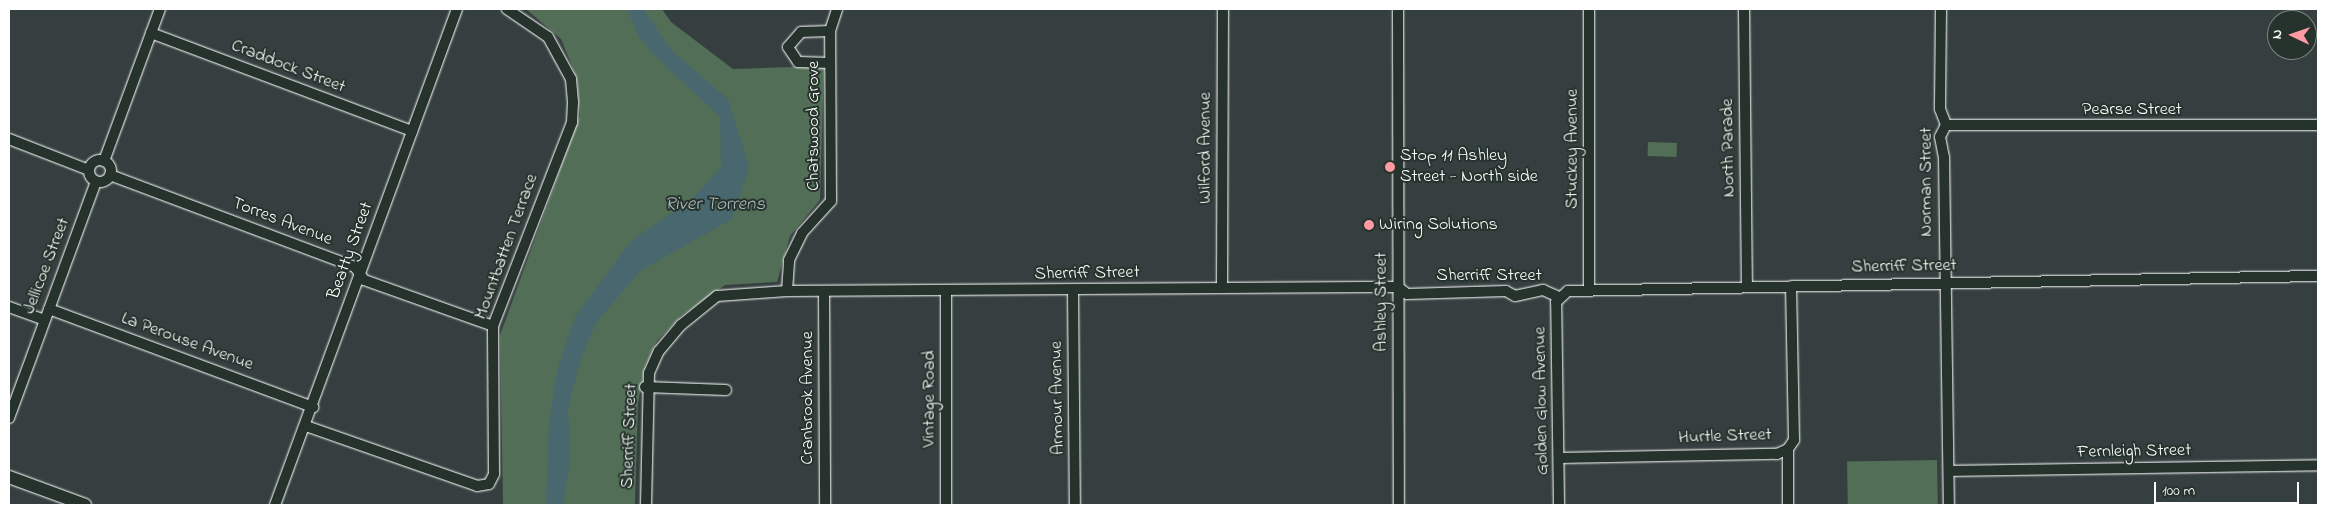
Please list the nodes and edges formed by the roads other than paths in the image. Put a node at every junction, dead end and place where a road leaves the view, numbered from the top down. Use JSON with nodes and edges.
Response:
{"nodes":[{"id":1,"x":160,"y":9,"type":"edge"},
{"id":2,"x":457,"y":9,"type":"edge"},
{"id":3,"x":507,"y":9,"type":"edge"},
{"id":4,"x":837,"y":9,"type":"edge"},
{"id":5,"x":1223,"y":9,"type":"edge"},
{"id":6,"x":1398,"y":9,"type":"edge"},
{"id":7,"x":1589,"y":9,"type":"edge"},
{"id":8,"x":1744,"y":9,"type":"edge"},
{"id":9,"x":1941,"y":9,"type":"edge"},
{"id":10,"x":830,"y":31,"type":"junction"},
{"id":11,"x":152,"y":33,"type":"junction"},
{"id":12,"x":830,"y":63,"type":"junction"},
{"id":13,"x":1946,"y":125,"type":"junction"},
{"id":14,"x":2318,"y":125,"type":"edge"},
{"id":15,"x":412,"y":131,"type":"junction"},
{"id":16,"x":9,"y":139,"type":"edge"},
{"id":17,"x":104,"y":161,"type":"junction"},
{"id":18,"x":89,"y":170,"type":"junction"},
{"id":19,"x":110,"y":175,"type":"junction"},
{"id":20,"x":96,"y":182,"type":"junction"},
{"id":21,"x":359,"y":274,"type":"junction"},
{"id":22,"x":2318,"y":276,"type":"edge"},
{"id":23,"x":1943,"y":283,"type":"junction"},
{"id":24,"x":1792,"y":286,"type":"junction"},
{"id":25,"x":1398,"y":287,"type":"junction"},
{"id":26,"x":1222,"y":288,"type":"junction"},
{"id":27,"x":1748,"y":288,"type":"junction"},
{"id":28,"x":1589,"y":289,"type":"junction"},
{"id":29,"x":1073,"y":290,"type":"junction"},
{"id":30,"x":787,"y":291,"type":"junction"},
{"id":31,"x":824,"y":292,"type":"junction"},
{"id":32,"x":946,"y":292,"type":"junction"},
{"id":33,"x":1559,"y":297,"type":"junction"},
{"id":34,"x":9,"y":307,"type":"edge"},
{"id":35,"x":49,"y":309,"type":"junction"},
{"id":36,"x":44,"y":320,"type":"junction"},
{"id":37,"x":493,"y":326,"type":"junction"},
{"id":38,"x":645,"y":387,"type":"junction"},
{"id":39,"x":726,"y":390,"type":"dead end"},
{"id":40,"x":313,"y":407,"type":"junction"},
{"id":41,"x":9,"y":418,"type":"edge"},
{"id":42,"x":306,"y":426,"type":"junction"},
{"id":43,"x":1788,"y":449,"type":"junction"},
{"id":44,"x":1558,"y":458,"type":"junction"},
{"id":45,"x":2318,"y":465,"type":"edge"},
{"id":46,"x":1950,"y":471,"type":"junction"},
{"id":47,"x":9,"y":477,"type":"edge"},
{"id":48,"x":85,"y":505,"type":"edge"},
{"id":49,"x":276,"y":505,"type":"edge"},
{"id":50,"x":646,"y":505,"type":"edge"},
{"id":51,"x":826,"y":505,"type":"edge"},
{"id":52,"x":946,"y":505,"type":"edge"},
{"id":53,"x":1075,"y":505,"type":"edge"},
{"id":54,"x":1400,"y":505,"type":"edge"},
{"id":55,"x":1559,"y":505,"type":"edge"},
{"id":56,"x":1788,"y":505,"type":"edge"},
{"id":57,"x":1950,"y":505,"type":"edge"}],
"edges":[{"from":1,"to":11,"type":"street"},
{"from":2,"to":15,"type":"street","name":"Beatty Street"},
{"from":3,"to":37,"type":"street","name":"Mountbatten Terrace"},
{"from":4,"to":10,"type":"street","name":"Chatswood Grove"},
{"from":5,"to":26,"type":"street","name":"Wilford Avenue"},
{"from":6,"to":25,"type":"street","name":"Ashley Street"},
{"from":7,"to":28,"type":"street","name":"Stuckey Avenue"},
{"from":8,"to":27,"type":"street","name":"North Parade"},
{"from":9,"to":13,"type":"street","name":"Norman Street"},
{"from":10,"to":12,"type":"street","name":"Chatswood Grove"},
{"from":10,"to":12,"type":"street"},
{"from":11,"to":15,"type":"street","name":"Craddock Street"},
{"from":11,"to":17,"type":"street"},
{"from":12,"to":30,"type":"street","name":"Chatswood Grove"},
{"from":13,"to":14,"type":"street","name":"Pearse Street"},
{"from":13,"to":23,"type":"street","name":"Norman Street"},
{"from":15,"to":21,"type":"street","name":"Beatty Street"},
{"from":16,"to":18,"type":"street"},
{"from":17,"to":18,"type":"street"},
{"from":17,"to":19,"type":"street"},
{"from":18,"to":20,"type":"street"},
{"from":19,"to":20,"type":"street"},
{"from":19,"to":21,"type":"street","name":"Torres Avenue"},
{"from":20,"to":35,"type":"street","name":"Jellicoe Street"},
{"from":21,"to":37,"type":"street","name":"Torres Avenue"},
{"from":21,"to":40,"type":"street","name":"Beatty Street"},
{"from":22,"to":23,"type":"street","name":"Sherriff Street"},
{"from":23,"to":24,"type":"street","name":"Sherriff Street"},
{"from":23,"to":46,"type":"street","name":"Norman Street"},
{"from":24,"to":27,"type":"street","name":"Sherriff Street"},
{"from":24,"to":43,"type":"street","name":"Hurtle Street"},
{"from":25,"to":26,"type":"street","name":"Sherriff Street"},
{"from":25,"to":33,"type":"street","name":"Sherriff Street"},
{"from":25,"to":54,"type":"street","name":"Ashley Street"},
{"from":26,"to":29,"type":"street","name":"Sherriff Street"},
{"from":27,"to":28,"type":"street","name":"Sherriff Street"},
{"from":28,"to":33,"type":"street","name":"Sherriff Street"},
{"from":29,"to":32,"type":"street","name":"Sherriff Street"},
{"from":29,"to":53,"type":"street","name":"Armour Avenue"},
{"from":30,"to":31,"type":"street","name":"Sherriff Street"},
{"from":30,"to":38,"type":"street","name":"Sherriff Street"},
{"from":31,"to":32,"type":"street","name":"Sherriff Street"},
{"from":31,"to":51,"type":"street","name":"Cranbrook Avenue"},
{"from":32,"to":52,"type":"street","name":"Vintage Road"},
{"from":33,"to":44,"type":"street","name":"Golden Glow Avenue"},
{"from":34,"to":36,"type":"street"},
{"from":35,"to":36,"type":"street","name":"Jellicoe Street"},
{"from":35,"to":40,"type":"street","name":"La Perouse Avenue"},
{"from":36,"to":41,"type":"street","name":"Jellicoe Street"},
{"from":37,"to":42,"type":"street","name":"Mountbatten Terrace"},
{"from":38,"to":39,"type":"street"},
{"from":38,"to":50,"type":"street","name":"Sherriff Street"},
{"from":40,"to":42,"type":"street","name":"Beatty Street"},
{"from":42,"to":49,"type":"street","name":"Beatty Street"},
{"from":43,"to":44,"type":"street","name":"Hurtle Street"},
{"from":43,"to":56,"type":"street"},
{"from":44,"to":55,"type":"street","name":"Golden Glow Avenue"},
{"from":45,"to":46,"type":"street","name":"Fernleigh Street"},
{"from":46,"to":57,"type":"street","name":"Norman Street"},
{"from":47,"to":48,"type":"main road"}]}
